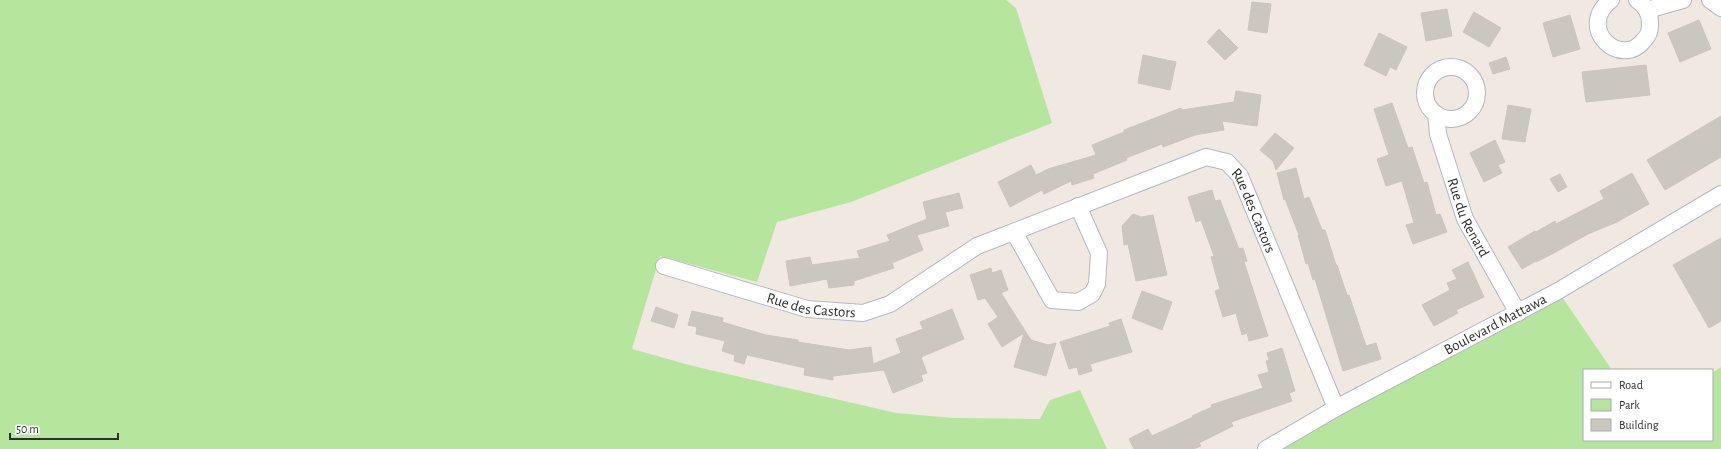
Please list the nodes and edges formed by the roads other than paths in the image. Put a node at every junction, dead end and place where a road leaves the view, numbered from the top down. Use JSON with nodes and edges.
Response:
{"nodes":[{"id":1,"x":1611,"y":0,"type":"edge"},
{"id":2,"x":1683,"y":0,"type":"edge"},
{"id":3,"x":1710,"y":0,"type":"edge"},
{"id":4,"x":1642,"y":5,"type":"edge"},
{"id":5,"x":1721,"y":8,"type":"edge"},
{"id":6,"x":1436,"y":114,"type":"dead end"},
{"id":7,"x":1721,"y":194,"type":"edge"},
{"id":8,"x":1078,"y":206,"type":"junction"},
{"id":9,"x":1014,"y":232,"type":"junction"},
{"id":10,"x":664,"y":266,"type":"dead end"},
{"id":11,"x":1518,"y":313,"type":"junction"},
{"id":12,"x":1336,"y":408,"type":"junction"},
{"id":13,"x":1266,"y":449,"type":"edge"}],
"edges":[{"from":1,"to":4,"type":"street"},
{"from":2,"to":4,"type":"street"},
{"from":3,"to":5,"type":"street"},
{"from":6,"to":11,"type":"street","name":"Rue du Renard"},
{"from":7,"to":11,"type":"street","name":"Boulevard Mattawa"},
{"from":8,"to":9,"type":"street","name":"Rue des Castors"},
{"from":8,"to":9,"type":"street"},
{"from":8,"to":12,"type":"street","name":"Rue des Castors"},
{"from":9,"to":10,"type":"street","name":"Rue des Castors"},
{"from":11,"to":12,"type":"street","name":"Boulevard Mattawa"},
{"from":12,"to":13,"type":"street","name":"Boulevard Mattawa"}]}
